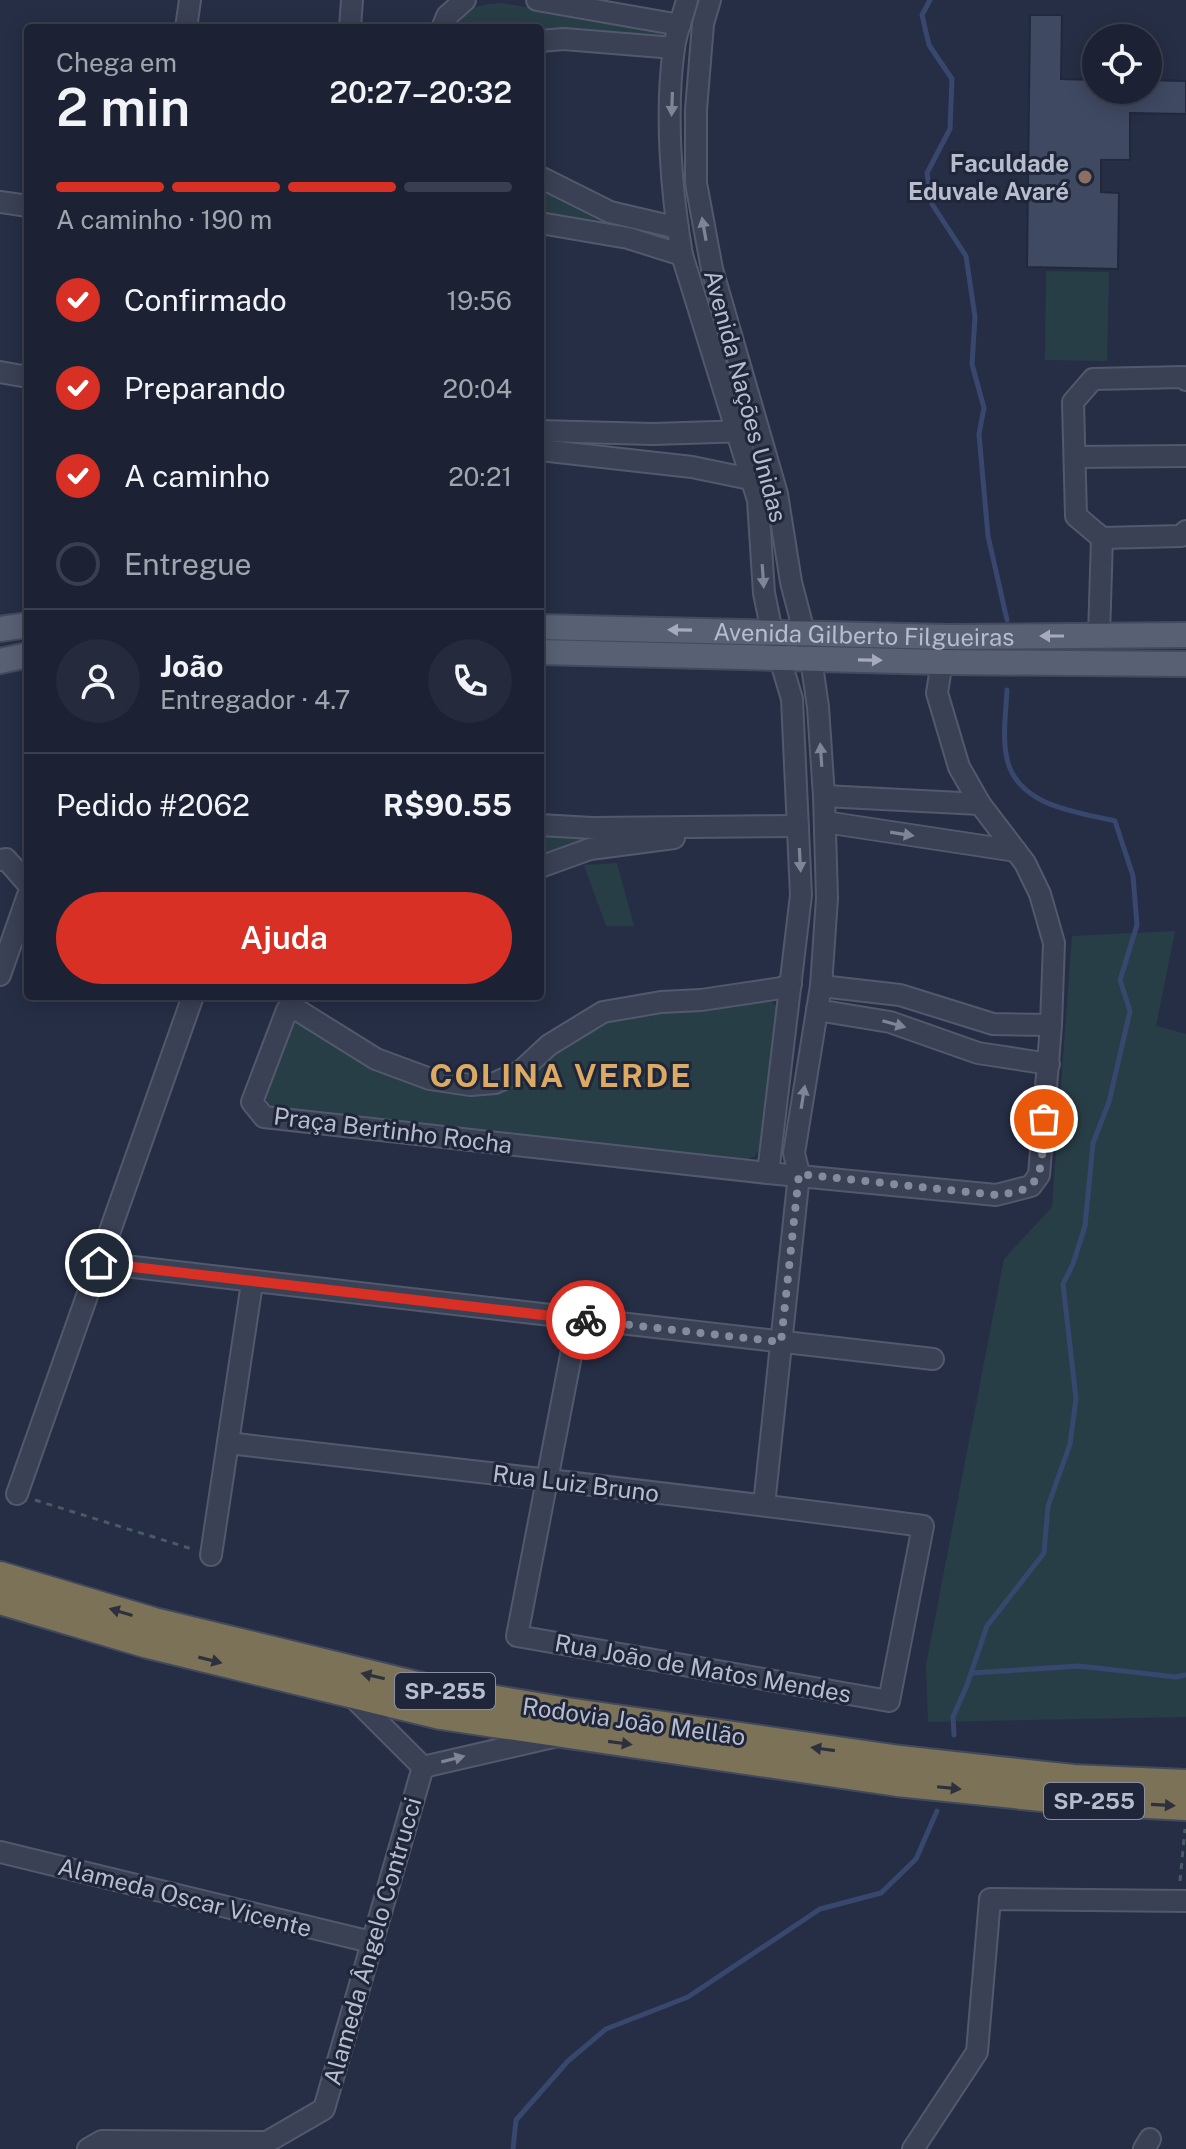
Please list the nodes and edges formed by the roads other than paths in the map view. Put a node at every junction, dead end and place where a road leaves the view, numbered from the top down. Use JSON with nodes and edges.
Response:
{"nodes":[{"id":1,"x":190,"y":0,"type":"edge"},
{"id":2,"x":352,"y":0,"type":"edge"},
{"id":3,"x":465,"y":0,"type":"edge"},
{"id":4,"x":537,"y":0,"type":"edge"},
{"id":5,"x":687,"y":0,"type":"edge"},
{"id":6,"x":710,"y":0,"type":"edge"},
{"id":7,"x":187,"y":24,"type":"edge"},
{"id":8,"x":350,"y":24,"type":"edge"},
{"id":9,"x":444,"y":24,"type":"edge"},
{"id":10,"x":680,"y":25,"type":"junction"},
{"id":11,"x":544,"y":41,"type":"edge"},
{"id":12,"x":674,"y":48,"type":"junction"},
{"id":13,"x":544,"y":179,"type":"edge"},
{"id":14,"x":0,"y":202,"type":"edge"},
{"id":15,"x":24,"y":205,"type":"edge"},
{"id":16,"x":544,"y":224,"type":"edge"},
{"id":17,"x":678,"y":228,"type":"junction"},
{"id":18,"x":682,"y":255,"type":"junction"},
{"id":19,"x":0,"y":372,"type":"edge"},
{"id":20,"x":24,"y":376,"type":"edge"},
{"id":21,"x":1186,"y":380,"type":"edge"},
{"id":22,"x":760,"y":430,"type":"junction"},
{"id":23,"x":544,"y":431,"type":"edge"},
{"id":24,"x":736,"y":432,"type":"junction"},
{"id":25,"x":544,"y":450,"type":"edge"},
{"id":26,"x":1186,"y":456,"type":"edge"},
{"id":27,"x":1075,"y":457,"type":"junction"},
{"id":28,"x":750,"y":479,"type":"junction"},
{"id":29,"x":1186,"y":531,"type":"edge"},
{"id":30,"x":1102,"y":538,"type":"junction"},
{"id":31,"x":24,"y":626,"type":"edge"},
{"id":32,"x":544,"y":627,"type":"edge"},
{"id":33,"x":0,"y":629,"type":"edge"},
{"id":34,"x":772,"y":632,"type":"junction"},
{"id":35,"x":803,"y":633,"type":"junction"},
{"id":36,"x":1175,"y":635,"type":"edge"},
{"id":37,"x":1099,"y":636,"type":"junction"},
{"id":38,"x":948,"y":637,"type":"junction"},
{"id":39,"x":544,"y":652,"type":"edge"},
{"id":40,"x":24,"y":656,"type":"edge"},
{"id":41,"x":780,"y":658,"type":"junction"},
{"id":42,"x":811,"y":659,"type":"junction"},
{"id":43,"x":0,"y":661,"type":"edge"},
{"id":44,"x":941,"y":662,"type":"junction"},
{"id":45,"x":1174,"y":664,"type":"edge"},
{"id":46,"x":824,"y":796,"type":"junction"},
{"id":47,"x":980,"y":804,"type":"junction"},
{"id":48,"x":825,"y":822,"type":"junction"},
{"id":49,"x":544,"y":825,"type":"edge"},
{"id":50,"x":765,"y":826,"type":"junction"},
{"id":51,"x":798,"y":826,"type":"junction"},
{"id":52,"x":1016,"y":851,"type":"junction"},
{"id":53,"x":0,"y":860,"type":"edge"},
{"id":54,"x":544,"y":866,"type":"edge"},
{"id":55,"x":24,"y":879,"type":"edge"},
{"id":56,"x":24,"y":906,"type":"edge"},
{"id":57,"x":0,"y":975,"type":"edge"},
{"id":58,"x":791,"y":984,"type":"junction"},
{"id":59,"x":821,"y":986,"type":"junction"},
{"id":60,"x":192,"y":1000,"type":"edge"},
{"id":61,"x":817,"y":1010,"type":"junction"},
{"id":62,"x":1051,"y":1025,"type":"junction"},
{"id":63,"x":1049,"y":1064,"type":"junction"},
{"id":64,"x":768,"y":1173,"type":"junction"},
{"id":65,"x":799,"y":1174,"type":"junction"},
{"id":66,"x":99,"y":1263,"type":"junction"},
{"id":67,"x":252,"y":1283,"type":"junction"},
{"id":68,"x":578,"y":1319,"type":"junction"},
{"id":69,"x":781,"y":1342,"type":"junction"},
{"id":70,"x":933,"y":1359,"type":"dead end"},
{"id":71,"x":228,"y":1443,"type":"junction"},
{"id":72,"x":546,"y":1479,"type":"junction"},
{"id":73,"x":17,"y":1494,"type":"road end"},
{"id":74,"x":764,"y":1505,"type":"junction"},
{"id":75,"x":211,"y":1555,"type":"road end"},
{"id":76,"x":0,"y":1576,"type":"edge"},
{"id":77,"x":0,"y":1600,"type":"edge"},
{"id":78,"x":350,"y":1694,"type":"junction"},
{"id":79,"x":889,"y":1701,"type":"joint"},
{"id":80,"x":564,"y":1735,"type":"junction"},
{"id":81,"x":423,"y":1767,"type":"junction"},
{"id":82,"x":1186,"y":1784,"type":"edge"},
{"id":83,"x":1186,"y":1806,"type":"edge"},
{"id":84,"x":0,"y":1852,"type":"edge"},
{"id":85,"x":1182,"y":1901,"type":"edge"},
{"id":86,"x":371,"y":1942,"type":"junction"},
{"id":87,"x":88,"y":2149,"type":"edge"},
{"id":88,"x":913,"y":2149,"type":"edge"}],
"edges":[{"from":1,"to":7,"type":"street"},
{"from":2,"to":8,"type":"street"},
{"from":3,"to":9,"type":"street"},
{"from":4,"to":10,"type":"street"},
{"from":5,"to":10,"type":"street","name":"Avenida Nações Unidas"},
{"from":22,"to":6,"type":"street","name":"Avenida Nações Unidas","one_way":true},
{"from":10,"to":12,"type":"street","name":"Avenida Nações Unidas"},
{"from":11,"to":12,"type":"street"},
{"from":12,"to":17,"type":"street","name":"Avenida Nações Unidas","one_way":true},
{"from":13,"to":17,"type":"street"},
{"from":14,"to":15,"type":"street"},
{"from":16,"to":18,"type":"street"},
{"from":17,"to":18,"type":"street","name":"Avenida Nações Unidas"},
{"from":18,"to":24,"type":"street","name":"Avenida Nações Unidas"},
{"from":19,"to":20,"type":"street"},
{"from":21,"to":27,"type":"street"},
{"from":22,"to":24,"type":"street"},
{"from":22,"to":35,"type":"street","name":"Avenida Nações Unidas"},
{"from":23,"to":24,"type":"street"},
{"from":24,"to":28,"type":"street","name":"Avenida Nações Unidas"},
{"from":25,"to":28,"type":"street"},
{"from":26,"to":27,"type":"street"},
{"from":27,"to":30,"type":"street"},
{"from":28,"to":34,"type":"street","name":"Avenida Nações Unidas","one_way":true},
{"from":29,"to":30,"type":"street"},
{"from":30,"to":37,"type":"street"},
{"from":31,"to":33,"type":"main road"},
{"from":34,"to":32,"type":"main road","name":"Avenida Gilberto Filgueiras","one_way":true},
{"from":34,"to":35,"type":"main road","name":"Avenida Gilberto Filgueiras"},
{"from":34,"to":41,"type":"street","name":"Avenida Nações Unidas"},
{"from":35,"to":38,"type":"main road","name":"Avenida Gilberto Filgueiras"},
{"from":35,"to":42,"type":"street","name":"Avenida Nações Unidas"},
{"from":36,"to":37,"type":"main road","name":"Avenida Gilberto Filgueiras"},
{"from":36,"to":45,"type":"main road"},
{"from":37,"to":38,"type":"main road","name":"Avenida Gilberto Filgueiras","one_way":true},
{"from":38,"to":44,"type":"street"},
{"from":39,"to":41,"type":"main road","name":"Avenida Gilberto Filgueiras"},
{"from":40,"to":43,"type":"main road"},
{"from":41,"to":42,"type":"main road","name":"Avenida Gilberto Filgueiras"},
{"from":41,"to":51,"type":"street","name":"Avenida Nações Unidas"},
{"from":42,"to":44,"type":"main road","name":"Avenida Gilberto Filgueiras","one_way":true},
{"from":46,"to":42,"type":"street","name":"Avenida Nações Unidas","one_way":true},
{"from":44,"to":45,"type":"main road","name":"Avenida Gilberto Filgueiras"},
{"from":44,"to":47,"type":"street"},
{"from":46,"to":47,"type":"street"},
{"from":46,"to":48,"type":"street","name":"Avenida Nações Unidas"},
{"from":47,"to":52,"type":"street"},
{"from":48,"to":52,"type":"street","one_way":true},
{"from":48,"to":59,"type":"street","name":"Avenida Nações Unidas"},
{"from":49,"to":50,"type":"street"},
{"from":50,"to":51,"type":"street"},
{"from":50,"to":54,"type":"street"},
{"from":51,"to":58,"type":"street","name":"Avenida Nações Unidas","one_way":true},
{"from":52,"to":62,"type":"street"},
{"from":53,"to":55,"type":"street"},
{"from":56,"to":57,"type":"street"},
{"from":58,"to":64,"type":"street","name":"Avenida Nações Unidas"},
{"from":58,"to":64,"type":"street","name":"Praça Bertinho Rocha"},
{"from":59,"to":61,"type":"street","name":"Avenida Nações Unidas"},
{"from":59,"to":62,"type":"street"},
{"from":60,"to":66,"type":"street"},
{"from":61,"to":63,"type":"street","one_way":true},
{"from":65,"to":61,"type":"street","name":"Avenida Nações Unidas","one_way":true},
{"from":62,"to":63,"type":"street"},
{"from":63,"to":65,"type":"street","name":"Praça Bertinho Rocha"},
{"from":64,"to":65,"type":"street","name":"Praça Bertinho Rocha"},
{"from":65,"to":69,"type":"street","name":"Avenida Nações Unidas"},
{"from":66,"to":67,"type":"street"},
{"from":66,"to":73,"type":"street"},
{"from":67,"to":68,"type":"street"},
{"from":67,"to":71,"type":"street"},
{"from":68,"to":69,"type":"street"},
{"from":68,"to":72,"type":"street"},
{"from":69,"to":70,"type":"street"},
{"from":69,"to":74,"type":"street","name":"Avenida Nações Unidas"},
{"from":71,"to":72,"type":"street","name":"Rua Luiz Bruno"},
{"from":71,"to":75,"type":"street"},
{"from":72,"to":74,"type":"street","name":"Rua Luiz Bruno"},
{"from":72,"to":79,"type":"street","name":"Rua João de Matos Mendes"},
{"from":74,"to":79,"type":"street","name":"Rua Luiz Bruno"},
{"from":82,"to":76,"type":"highway","name":"Rodovia João Mellão","number":"SP-255","one_way":true},
{"from":77,"to":78,"type":"highway","name":"Rodovia João Mellão","number":"SP-255","one_way":true},
{"from":78,"to":80,"type":"highway","name":"Rodovia João Mellão","number":"SP-255"},
{"from":78,"to":81,"type":"street"},
{"from":81,"to":80,"type":"street","one_way":true},
{"from":80,"to":83,"type":"highway","name":"Rodovia João Mellão","number":"SP-255","one_way":true},
{"from":81,"to":86,"type":"street","name":"Alameda Ângelo Contrucci"},
{"from":84,"to":86,"type":"street","name":"Alameda Oscar Vicente"},
{"from":85,"to":88,"type":"street"},
{"from":86,"to":87,"type":"street","name":"Alameda Ângelo Contrucci"}]}
